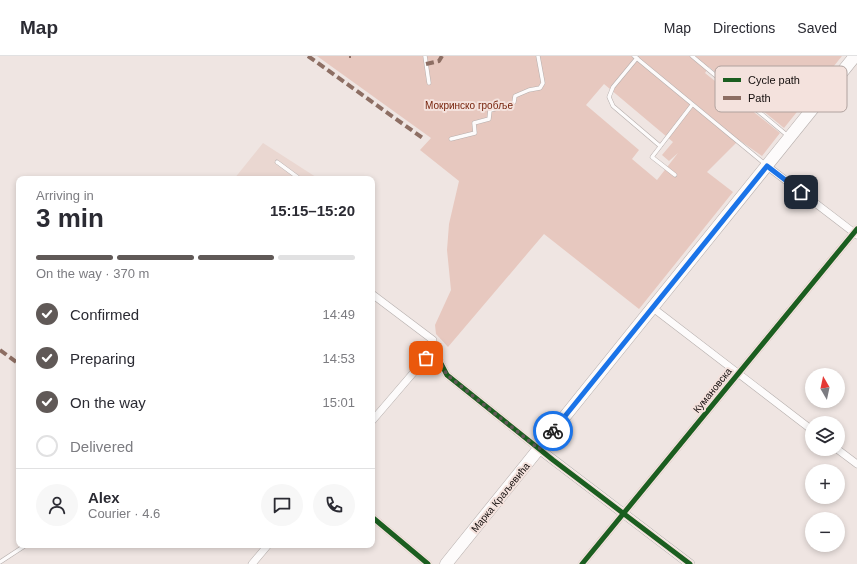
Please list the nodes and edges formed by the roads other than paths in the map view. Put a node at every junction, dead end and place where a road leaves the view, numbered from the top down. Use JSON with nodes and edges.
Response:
{"nodes":[{"id":1,"x":425,"y":56,"type":"edge"},
{"id":2,"x":538,"y":56,"type":"edge"},
{"id":3,"x":692,"y":56,"type":"edge"},
{"id":4,"x":855,"y":56,"type":"edge"},
{"id":5,"x":636,"y":57,"type":"edge"},
{"id":6,"x":847,"y":66,"type":"edge"},
{"id":7,"x":715,"y":75,"type":"edge"},
{"id":8,"x":429,"y":83,"type":"dead end"},
{"id":9,"x":692,"y":105,"type":"junction"},
{"id":10,"x":760,"y":112,"type":"edge"},
{"id":11,"x":810,"y":112,"type":"edge"},
{"id":12,"x":790,"y":137,"type":"junction"},
{"id":13,"x":451,"y":139,"type":"dead end"},
{"id":14,"x":660,"y":146,"type":"junction"},
{"id":15,"x":277,"y":162,"type":"dead end"},
{"id":16,"x":767,"y":166,"type":"junction"},
{"id":17,"x":675,"y":175,"type":"dead end"},
{"id":18,"x":296,"y":176,"type":"edge"},
{"id":19,"x":856,"y":232,"type":"edge"},
{"id":20,"x":375,"y":296,"type":"edge"},
{"id":21,"x":653,"y":308,"type":"junction"},
{"id":22,"x":432,"y":356,"type":"junction"},
{"id":23,"x":738,"y":373,"type":"junction"},
{"id":24,"x":375,"y":418,"type":"edge"},
{"id":25,"x":805,"y":425,"type":"edge"},
{"id":26,"x":539,"y":449,"type":"junction"},
{"id":27,"x":845,"y":455,"type":"edge"},
{"id":28,"x":857,"y":464,"type":"edge"},
{"id":29,"x":623,"y":513,"type":"junction"},
{"id":30,"x":375,"y":520,"type":"edge"},
{"id":31,"x":21,"y":548,"type":"edge"},
{"id":32,"x":265,"y":548,"type":"edge"},
{"id":33,"x":0,"y":562,"type":"edge"},
{"id":34,"x":252,"y":564,"type":"edge"},
{"id":35,"x":428,"y":564,"type":"edge"},
{"id":36,"x":446,"y":564,"type":"edge"},
{"id":37,"x":582,"y":564,"type":"edge"},
{"id":38,"x":690,"y":564,"type":"edge"}],
"edges":[{"from":1,"to":8,"type":"lane"},
{"from":2,"to":13,"type":"lane"},
{"from":3,"to":7,"type":"lane"},
{"from":4,"to":6,"type":"main road","name":"Марка Краљевића"},
{"from":5,"to":9,"type":"lane"},
{"from":5,"to":14,"type":"lane"},
{"from":9,"to":14,"type":"lane"},
{"from":9,"to":16,"type":"lane"},
{"from":10,"to":12,"type":"lane"},
{"from":11,"to":12,"type":"main road","name":"Марка Краљевића"},
{"from":12,"to":16,"type":"main road","name":"Марка Краљевића"},
{"from":14,"to":17,"type":"lane"},
{"from":15,"to":18,"type":"lane"},
{"from":16,"to":19,"type":"street"},
{"from":16,"to":21,"type":"main road","name":"Марка Краљевића"},
{"from":19,"to":23,"type":"street","name":"Кумановска"},
{"from":20,"to":22,"type":"street"},
{"from":21,"to":23,"type":"street"},
{"from":21,"to":26,"type":"main road","name":"Марка Краљевића"},
{"from":22,"to":24,"type":"street"},
{"from":22,"to":26,"type":"street"},
{"from":23,"to":25,"type":"street"},
{"from":23,"to":29,"type":"street","name":"Кумановска"},
{"from":26,"to":29,"type":"street"},
{"from":26,"to":36,"type":"main road","name":"Марка Краљевића"},
{"from":27,"to":28,"type":"street"},
{"from":29,"to":37,"type":"street","name":"Кумановска"},
{"from":29,"to":38,"type":"street"},
{"from":30,"to":35,"type":"street"},
{"from":31,"to":33,"type":"lane"},
{"from":32,"to":34,"type":"street"}]}
